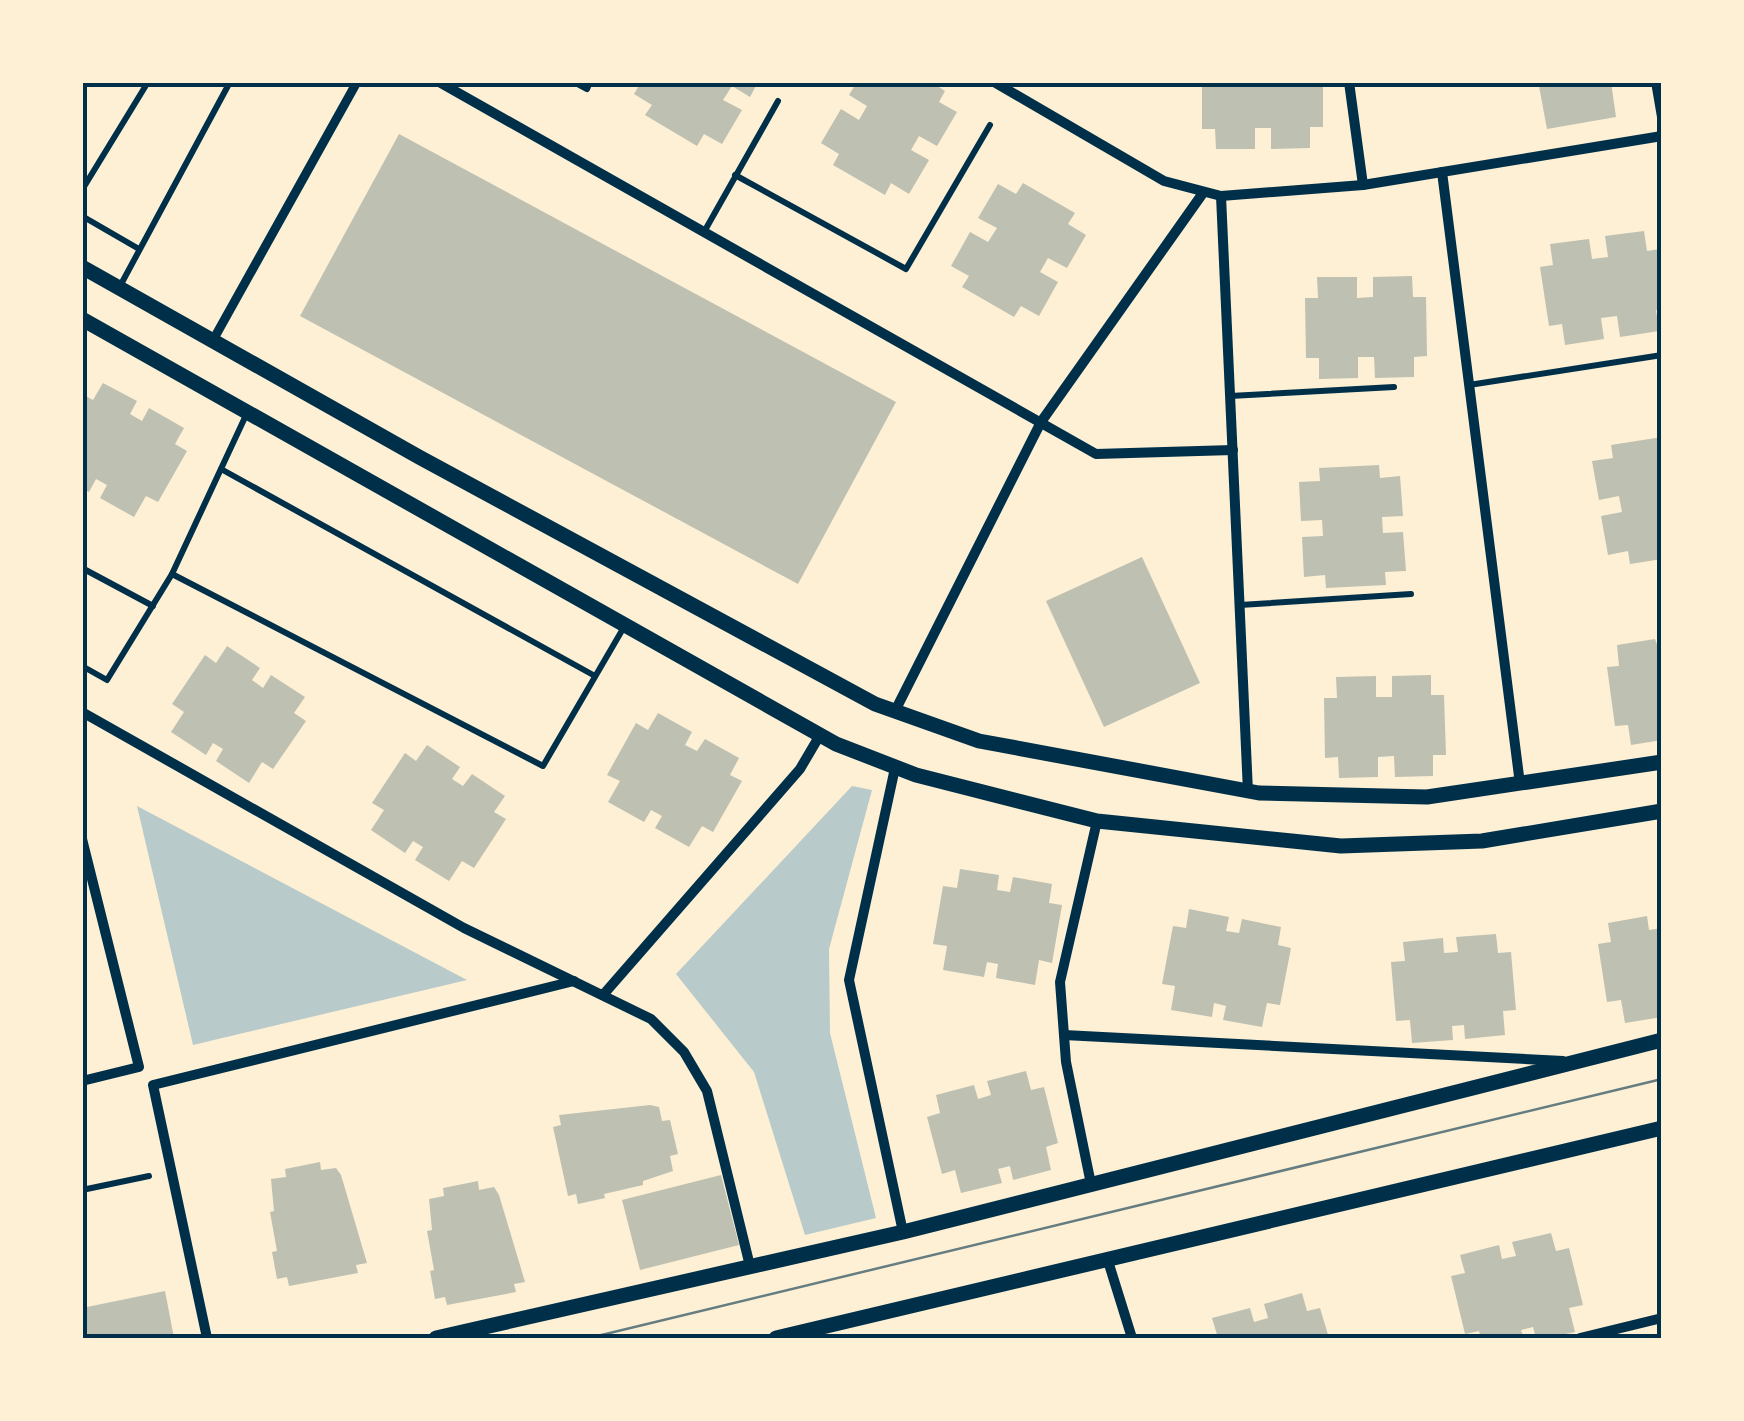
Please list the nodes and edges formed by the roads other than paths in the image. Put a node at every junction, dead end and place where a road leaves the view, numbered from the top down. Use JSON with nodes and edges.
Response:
{"nodes":[{"id":1,"x":148,"y":82,"type":"edge"},
{"id":2,"x":230,"y":82,"type":"edge"},
{"id":3,"x":357,"y":82,"type":"edge"},
{"id":4,"x":438,"y":82,"type":"edge"},
{"id":5,"x":574,"y":82,"type":"edge"},
{"id":6,"x":590,"y":82,"type":"edge"},
{"id":7,"x":994,"y":82,"type":"edge"},
{"id":8,"x":1349,"y":82,"type":"edge"},
{"id":9,"x":1656,"y":82,"type":"edge"},
{"id":10,"x":778,"y":101,"type":"dead end"},
{"id":11,"x":1662,"y":117,"type":"edge"},
{"id":12,"x":990,"y":125,"type":"dead end"},
{"id":13,"x":1662,"y":136,"type":"edge"},
{"id":14,"x":1442,"y":172,"type":"junction"},
{"id":15,"x":735,"y":176,"type":"junction"},
{"id":16,"x":1363,"y":186,"type":"junction"},
{"id":17,"x":82,"y":190,"type":"edge"},
{"id":18,"x":1203,"y":193,"type":"junction"},
{"id":19,"x":1221,"y":196,"type":"junction"},
{"id":20,"x":82,"y":216,"type":"edge"},
{"id":21,"x":704,"y":232,"type":"junction"},
{"id":22,"x":139,"y":249,"type":"junction"},
{"id":23,"x":82,"y":267,"type":"edge"},
{"id":24,"x":118,"y":288,"type":"junction"},
{"id":25,"x":82,"y":318,"type":"edge"},
{"id":26,"x":212,"y":342,"type":"junction"},
{"id":27,"x":1662,"y":356,"type":"edge"},
{"id":28,"x":1469,"y":385,"type":"junction"},
{"id":29,"x":1394,"y":387,"type":"dead end"},
{"id":30,"x":1230,"y":396,"type":"junction"},
{"id":31,"x":248,"y":412,"type":"junction"},
{"id":32,"x":1041,"y":422,"type":"junction"},
{"id":33,"x":1232,"y":450,"type":"junction"},
{"id":34,"x":221,"y":468,"type":"junction"},
{"id":35,"x":82,"y":568,"type":"edge"},
{"id":36,"x":172,"y":574,"type":"junction"},
{"id":37,"x":1411,"y":594,"type":"dead end"},
{"id":38,"x":1240,"y":605,"type":"junction"},
{"id":39,"x":152,"y":606,"type":"junction"},
{"id":40,"x":624,"y":626,"type":"junction"},
{"id":41,"x":82,"y":666,"type":"edge"},
{"id":42,"x":595,"y":676,"type":"junction"},
{"id":43,"x":895,"y":711,"type":"junction"},
{"id":44,"x":82,"y":712,"type":"edge"},
{"id":45,"x":820,"y":735,"type":"junction"},
{"id":46,"x":1662,"y":762,"type":"edge"},
{"id":47,"x":895,"y":768,"type":"junction"},
{"id":48,"x":1520,"y":784,"type":"junction"},
{"id":49,"x":1248,"y":792,"type":"junction"},
{"id":50,"x":1662,"y":811,"type":"edge"},
{"id":51,"x":1097,"y":821,"type":"junction"},
{"id":52,"x":82,"y":839,"type":"edge"},
{"id":53,"x":574,"y":981,"type":"junction"},
{"id":54,"x":603,"y":996,"type":"junction"},
{"id":55,"x":1064,"y":1035,"type":"junction"},
{"id":56,"x":1662,"y":1040,"type":"edge"},
{"id":57,"x":1575,"y":1062,"type":"junction"},
{"id":58,"x":139,"y":1067,"type":"junction"},
{"id":59,"x":82,"y":1082,"type":"edge"},
{"id":60,"x":154,"y":1085,"type":"junction"},
{"id":61,"x":1662,"y":1128,"type":"edge"},
{"id":62,"x":149,"y":1176,"type":"dead end"},
{"id":63,"x":1091,"y":1184,"type":"junction"},
{"id":64,"x":82,"y":1190,"type":"edge"},
{"id":65,"x":903,"y":1232,"type":"junction"},
{"id":66,"x":1108,"y":1261,"type":"junction"},
{"id":67,"x":750,"y":1266,"type":"junction"},
{"id":68,"x":1662,"y":1318,"type":"edge"},
{"id":69,"x":206,"y":1338,"type":"edge"},
{"id":70,"x":436,"y":1338,"type":"edge"},
{"id":71,"x":781,"y":1338,"type":"edge"},
{"id":72,"x":1132,"y":1338,"type":"edge"},
{"id":73,"x":1580,"y":1338,"type":"edge"}],
"edges":[{"from":1,"to":17,"type":"lane"},
{"from":2,"to":22,"type":"lane"},
{"from":3,"to":26,"type":"street"},
{"from":4,"to":21,"type":"street"},
{"from":5,"to":6,"type":"lane"},
{"from":7,"to":18,"type":"street"},
{"from":8,"to":16,"type":"street"},
{"from":9,"to":11,"type":"street"},
{"from":10,"to":15,"type":"lane"},
{"from":12,"to":15,"type":"lane"},
{"from":13,"to":14,"type":"street"},
{"from":14,"to":16,"type":"street"},
{"from":14,"to":28,"type":"street"},
{"from":15,"to":21,"type":"lane"},
{"from":16,"to":19,"type":"street"},
{"from":18,"to":19,"type":"street"},
{"from":18,"to":32,"type":"street"},
{"from":19,"to":30,"type":"street"},
{"from":20,"to":22,"type":"lane"},
{"from":21,"to":32,"type":"street"},
{"from":22,"to":24,"type":"lane"},
{"from":23,"to":24,"type":"street"},
{"from":24,"to":26,"type":"street"},
{"from":25,"to":31,"type":"street"},
{"from":26,"to":43,"type":"street"},
{"from":27,"to":28,"type":"lane"},
{"from":28,"to":48,"type":"street"},
{"from":29,"to":30,"type":"lane"},
{"from":30,"to":33,"type":"street"},
{"from":31,"to":34,"type":"lane"},
{"from":31,"to":40,"type":"street"},
{"from":32,"to":33,"type":"street"},
{"from":32,"to":43,"type":"street"},
{"from":33,"to":38,"type":"street"},
{"from":34,"to":36,"type":"lane"},
{"from":34,"to":42,"type":"lane"},
{"from":35,"to":39,"type":"lane"},
{"from":36,"to":39,"type":"lane"},
{"from":36,"to":42,"type":"lane"},
{"from":37,"to":38,"type":"lane"},
{"from":38,"to":49,"type":"street"},
{"from":39,"to":41,"type":"lane"},
{"from":40,"to":42,"type":"lane"},
{"from":40,"to":45,"type":"street"},
{"from":43,"to":49,"type":"street"},
{"from":44,"to":53,"type":"street"},
{"from":45,"to":47,"type":"street"},
{"from":45,"to":54,"type":"street"},
{"from":46,"to":48,"type":"street"},
{"from":47,"to":51,"type":"street"},
{"from":47,"to":65,"type":"street"},
{"from":48,"to":49,"type":"street"},
{"from":50,"to":51,"type":"street"},
{"from":51,"to":55,"type":"street"},
{"from":52,"to":58,"type":"street"},
{"from":53,"to":54,"type":"street"},
{"from":53,"to":60,"type":"street"},
{"from":54,"to":67,"type":"street"},
{"from":55,"to":57,"type":"street"},
{"from":55,"to":63,"type":"street"},
{"from":56,"to":57,"type":"street"},
{"from":57,"to":63,"type":"street"},
{"from":58,"to":59,"type":"street"},
{"from":58,"to":60,"type":"street"},
{"from":60,"to":69,"type":"street"},
{"from":61,"to":66,"type":"street"},
{"from":62,"to":64,"type":"lane"},
{"from":63,"to":65,"type":"street"},
{"from":65,"to":67,"type":"street"},
{"from":66,"to":71,"type":"street"},
{"from":66,"to":72,"type":"street"},
{"from":67,"to":70,"type":"street"},
{"from":68,"to":73,"type":"street"}]}
